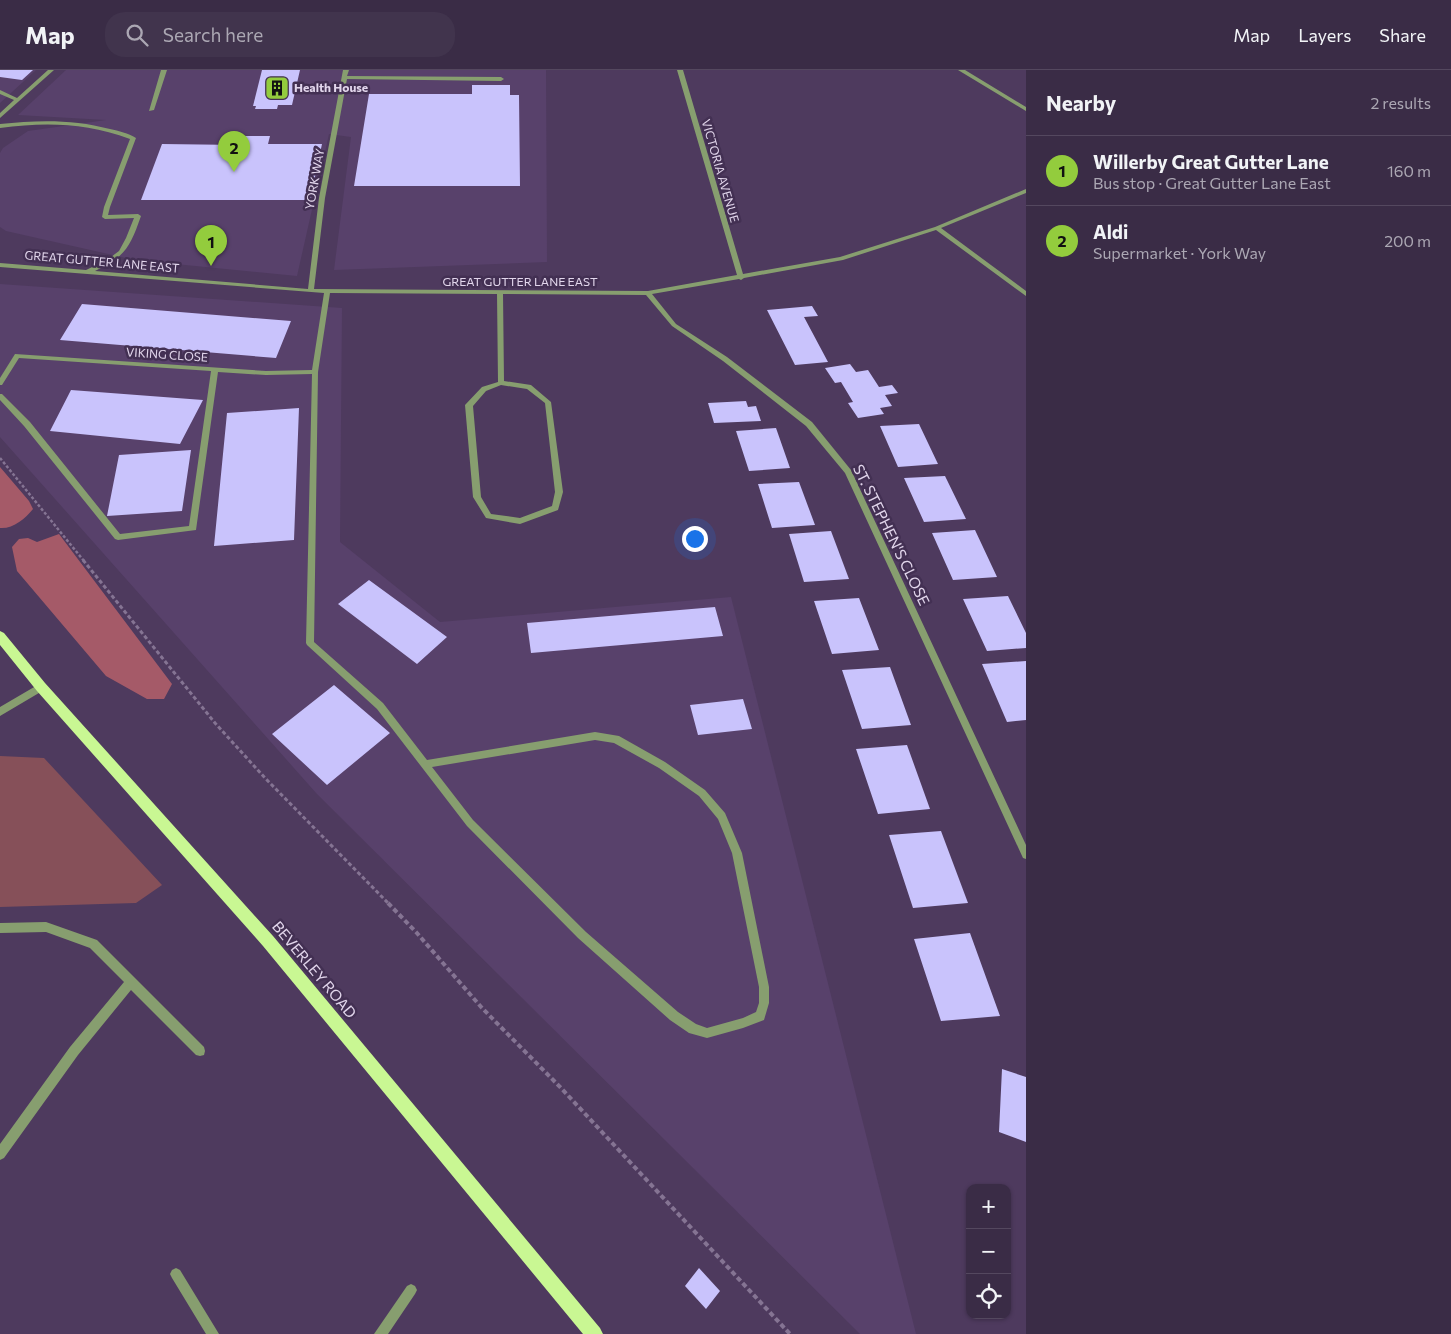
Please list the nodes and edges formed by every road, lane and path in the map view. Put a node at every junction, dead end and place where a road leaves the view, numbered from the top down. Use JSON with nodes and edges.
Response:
{"nodes":[{"id":1,"x":51,"y":70,"type":"edge"},
{"id":2,"x":164,"y":70,"type":"edge"},
{"id":3,"x":680,"y":70,"type":"edge"},
{"id":4,"x":961,"y":70,"type":"edge"},
{"id":5,"x":346,"y":73,"type":"edge"},
{"id":6,"x":501,"y":79,"type":"dead end"},
{"id":7,"x":0,"y":92,"type":"edge"},
{"id":8,"x":18,"y":100,"type":"junction"},
{"id":9,"x":1026,"y":109,"type":"edge"},
{"id":10,"x":151,"y":110,"type":"dead end"},
{"id":11,"x":1,"y":114,"type":"edge"},
{"id":12,"x":0,"y":126,"type":"edge"},
{"id":13,"x":1026,"y":191,"type":"edge"},
{"id":14,"x":937,"y":228,"type":"junction"},
{"id":15,"x":0,"y":265,"type":"edge"},
{"id":16,"x":88,"y":272,"type":"junction"},
{"id":17,"x":741,"y":278,"type":"junction"},
{"id":18,"x":311,"y":291,"type":"junction"},
{"id":19,"x":327,"y":292,"type":"junction"},
{"id":20,"x":500,"y":293,"type":"junction"},
{"id":21,"x":648,"y":293,"type":"junction"},
{"id":22,"x":1026,"y":294,"type":"edge"},
{"id":23,"x":215,"y":370,"type":"junction"},
{"id":24,"x":315,"y":372,"type":"junction"},
{"id":25,"x":501,"y":382,"type":"junction"},
{"id":26,"x":0,"y":383,"type":"edge"},
{"id":27,"x":0,"y":396,"type":"edge"},
{"id":28,"x":0,"y":458,"type":"edge"},
{"id":29,"x":0,"y":636,"type":"edge"},
{"id":30,"x":41,"y":687,"type":"junction"},
{"id":31,"x":0,"y":712,"type":"edge"},
{"id":32,"x":424,"y":764,"type":"junction"},
{"id":33,"x":1026,"y":855,"type":"edge"},
{"id":34,"x":0,"y":928,"type":"edge"},
{"id":35,"x":130,"y":983,"type":"junction"},
{"id":36,"x":200,"y":1051,"type":"dead end"},
{"id":37,"x":0,"y":1154,"type":"edge"},
{"id":38,"x":176,"y":1274,"type":"dead end"},
{"id":39,"x":410,"y":1290,"type":"dead end"},
{"id":40,"x":213,"y":1334,"type":"edge"},
{"id":41,"x":380,"y":1334,"type":"edge"},
{"id":42,"x":594,"y":1334,"type":"edge"},
{"id":43,"x":790,"y":1334,"type":"edge"}],
"edges":[{"from":1,"to":8,"type":"street"},
{"from":2,"to":10,"type":"street"},
{"from":3,"to":17,"type":"street","name":"VICTORIA AVENUE"},
{"from":4,"to":9,"type":"street"},
{"from":5,"to":6,"type":"street"},
{"from":5,"to":18,"type":"street","name":"YORK WAY"},
{"from":7,"to":8,"type":"street"},
{"from":8,"to":11,"type":"street"},
{"from":12,"to":16,"type":"street"},
{"from":13,"to":14,"type":"street","name":"GREAT GUTTER LANE EAST"},
{"from":14,"to":17,"type":"street","name":"GREAT GUTTER LANE EAST"},
{"from":14,"to":22,"type":"street"},
{"from":15,"to":16,"type":"street","name":"GREAT GUTTER LANE EAST"},
{"from":16,"to":18,"type":"street","name":"GREAT GUTTER LANE EAST"},
{"from":17,"to":21,"type":"street","name":"GREAT GUTTER LANE EAST"},
{"from":18,"to":19,"type":"street","name":"GREAT GUTTER LANE EAST"},
{"from":19,"to":20,"type":"street","name":"GREAT GUTTER LANE EAST"},
{"from":19,"to":24,"type":"street"},
{"from":20,"to":21,"type":"street","name":"GREAT GUTTER LANE EAST"},
{"from":20,"to":25,"type":"street"},
{"from":21,"to":33,"type":"street","name":"ST. STEPHEN'S CLOSE"},
{"from":23,"to":24,"type":"street","name":"VIKING CLOSE"},
{"from":23,"to":26,"type":"street","name":"VIKING CLOSE"},
{"from":23,"to":27,"type":"street"},
{"from":24,"to":32,"type":"street"},
{"from":25,"to":25,"type":"street"},
{"from":28,"to":43,"type":"path"},
{"from":29,"to":30,"type":"main road","name":"BEVERLEY ROAD"},
{"from":30,"to":31,"type":"street"},
{"from":30,"to":42,"type":"main road","name":"BEVERLEY ROAD"},
{"from":32,"to":32,"type":"street"},
{"from":34,"to":35,"type":"street"},
{"from":35,"to":36,"type":"street"},
{"from":35,"to":37,"type":"street"},
{"from":38,"to":40,"type":"street"},
{"from":39,"to":41,"type":"street"}]}
